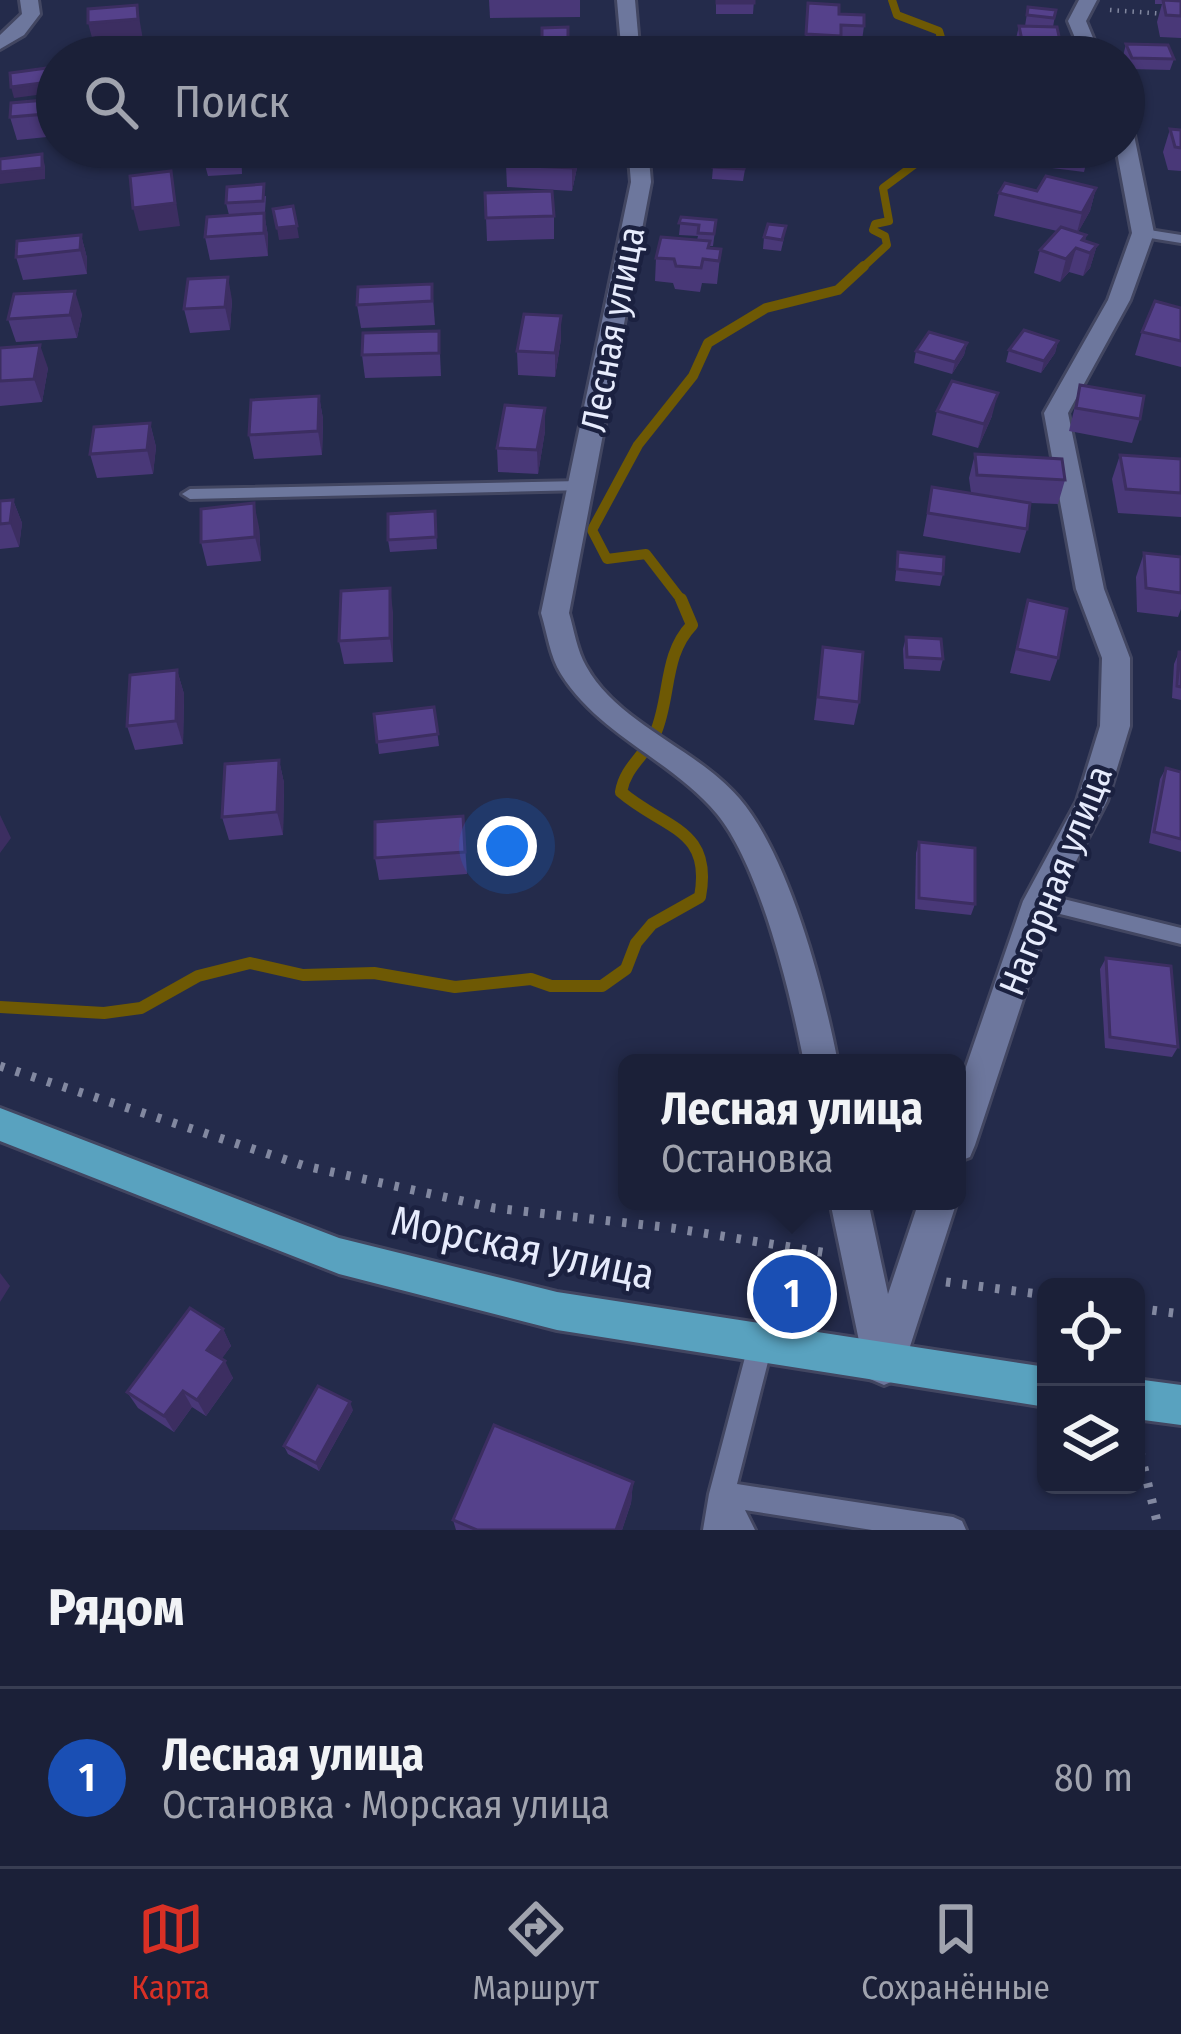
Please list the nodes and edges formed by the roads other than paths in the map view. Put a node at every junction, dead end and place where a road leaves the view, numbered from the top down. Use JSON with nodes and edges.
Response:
{"nodes":[{"id":1,"x":29,"y":0,"type":"edge"},
{"id":2,"x":626,"y":0,"type":"edge"},
{"id":3,"x":1086,"y":4,"type":"edge"},
{"id":4,"x":629,"y":36,"type":"edge"},
{"id":5,"x":1083,"y":36,"type":"edge"},
{"id":6,"x":0,"y":43,"type":"edge"},
{"id":7,"x":640,"y":168,"type":"edge"},
{"id":8,"x":1130,"y":168,"type":"edge"},
{"id":9,"x":1142,"y":233,"type":"junction"},
{"id":10,"x":1181,"y":238,"type":"edge"},
{"id":11,"x":581,"y":486,"type":"junction"},
{"id":12,"x":190,"y":494,"type":"dead end"},
{"id":13,"x":1039,"y":901,"type":"junction"},
{"id":14,"x":1181,"y":936,"type":"edge"},
{"id":15,"x":819,"y":1054,"type":"edge"},
{"id":16,"x":966,"y":1118,"type":"edge"},
{"id":17,"x":0,"y":1124,"type":"edge"},
{"id":18,"x":851,"y":1210,"type":"edge"},
{"id":19,"x":935,"y":1210,"type":"edge"},
{"id":20,"x":761,"y":1342,"type":"junction"},
{"id":21,"x":884,"y":1365,"type":"junction"},
{"id":22,"x":1039,"y":1386,"type":"edge"},
{"id":23,"x":1145,"y":1400,"type":"edge"},
{"id":24,"x":1181,"y":1405,"type":"edge"},
{"id":25,"x":722,"y":1494,"type":"junction"},
{"id":26,"x":716,"y":1530,"type":"edge"},
{"id":27,"x":742,"y":1530,"type":"edge"},
{"id":28,"x":953,"y":1530,"type":"edge"}],
"edges":[{"from":1,"to":6,"type":"street"},
{"from":2,"to":4,"type":"street"},
{"from":3,"to":5,"type":"street"},
{"from":7,"to":11,"type":"street","name":"Лесная улица"},
{"from":8,"to":9,"type":"street","name":"Нагорная улица"},
{"from":9,"to":10,"type":"lane"},
{"from":9,"to":13,"type":"street","name":"Нагорная улица"},
{"from":11,"to":12,"type":"lane"},
{"from":11,"to":15,"type":"street","name":"Лесная улица"},
{"from":13,"to":14,"type":"lane"},
{"from":13,"to":16,"type":"street","name":"Нагорная улица"},
{"from":17,"to":20,"type":"main road","name":"Морская улица"},
{"from":18,"to":21,"type":"street"},
{"from":19,"to":21,"type":"street"},
{"from":20,"to":21,"type":"main road","name":"Морская улица"},
{"from":20,"to":25,"type":"lane"},
{"from":21,"to":22,"type":"main road","name":"Морская улица"},
{"from":23,"to":24,"type":"main road"},
{"from":25,"to":26,"type":"lane"},
{"from":25,"to":27,"type":"lane"},
{"from":25,"to":28,"type":"lane"}]}
